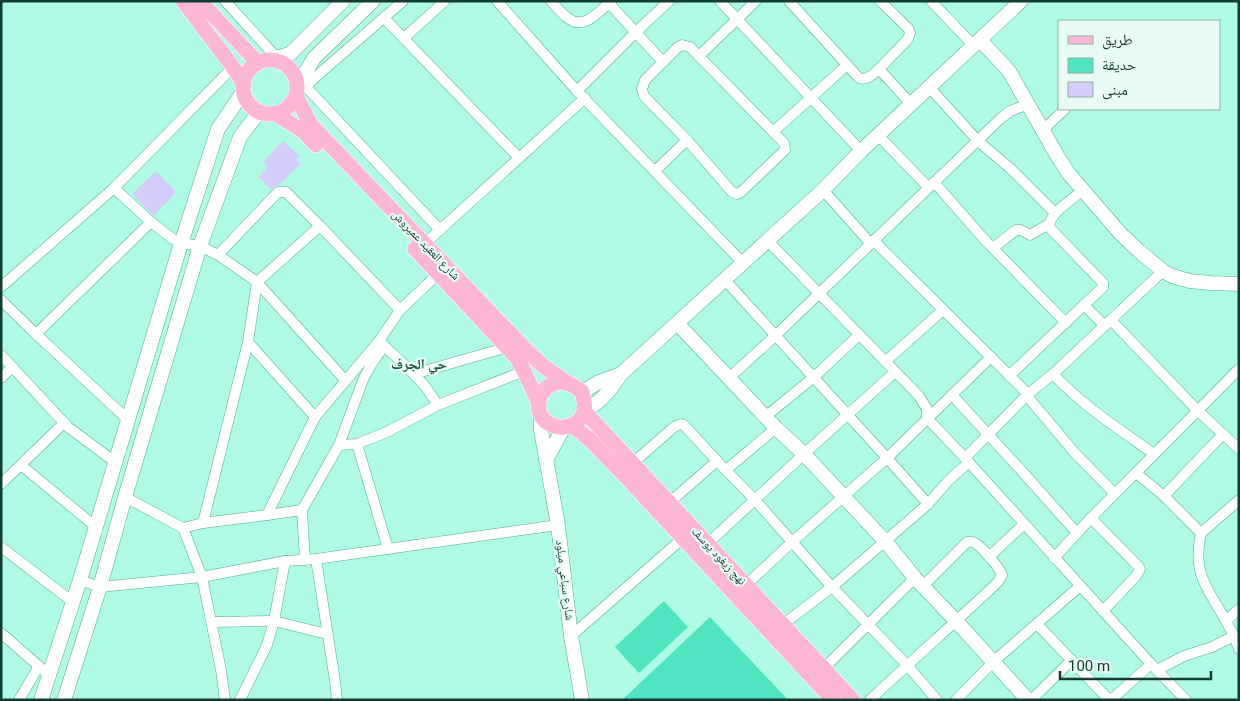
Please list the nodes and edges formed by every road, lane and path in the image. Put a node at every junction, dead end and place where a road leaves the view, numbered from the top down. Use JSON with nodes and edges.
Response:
{"nodes":[{"id":1,"x":183,"y":1,"type":"edge"},
{"id":2,"x":200,"y":1,"type":"edge"},
{"id":3,"x":225,"y":1,"type":"edge"},
{"id":4,"x":373,"y":1,"type":"edge"},
{"id":5,"x":403,"y":1,"type":"edge"},
{"id":6,"x":445,"y":1,"type":"edge"},
{"id":7,"x":497,"y":1,"type":"edge"},
{"id":8,"x":551,"y":1,"type":"edge"},
{"id":9,"x":669,"y":1,"type":"edge"},
{"id":10,"x":720,"y":1,"type":"edge"},
{"id":11,"x":756,"y":1,"type":"edge"},
{"id":12,"x":789,"y":1,"type":"edge"},
{"id":13,"x":880,"y":1,"type":"edge"},
{"id":14,"x":930,"y":1,"type":"edge"},
{"id":15,"x":609,"y":2,"type":"edge"},
{"id":16,"x":1018,"y":2,"type":"edge"},
{"id":17,"x":338,"y":3,"type":"edge"},
{"id":18,"x":384,"y":18,"type":"junction"},
{"id":19,"x":737,"y":19,"type":"junction"},
{"id":20,"x":636,"y":32,"type":"junction"},
{"id":21,"x":404,"y":38,"type":"junction"},
{"id":22,"x":977,"y":43,"type":"junction"},
{"id":23,"x":698,"y":56,"type":"junction"},
{"id":24,"x":267,"y":60,"type":"junction"},
{"id":25,"x":663,"y":62,"type":"junction"},
{"id":26,"x":847,"y":65,"type":"junction"},
{"id":27,"x":233,"y":67,"type":"junction"},
{"id":28,"x":879,"y":70,"type":"junction"},
{"id":29,"x":243,"y":88,"type":"junction"},
{"id":30,"x":930,"y":88,"type":"junction"},
{"id":31,"x":297,"y":91,"type":"junction"},
{"id":32,"x":581,"y":95,"type":"junction"},
{"id":33,"x":810,"y":98,"type":"junction"},
{"id":34,"x":911,"y":104,"type":"junction"},
{"id":35,"x":1029,"y":104,"type":"junction"},
{"id":36,"x":1064,"y":110,"type":"edge"},
{"id":37,"x":258,"y":112,"type":"junction"},
{"id":38,"x":276,"y":114,"type":"junction"},
{"id":39,"x":1043,"y":130,"type":"junction"},
{"id":40,"x":773,"y":132,"type":"junction"},
{"id":41,"x":878,"y":135,"type":"junction"},
{"id":42,"x":687,"y":140,"type":"junction"},
{"id":43,"x":978,"y":141,"type":"junction"},
{"id":44,"x":861,"y":151,"type":"junction"},
{"id":45,"x":519,"y":158,"type":"junction"},
{"id":46,"x":655,"y":171,"type":"junction"},
{"id":47,"x":931,"y":185,"type":"junction"},
{"id":48,"x":114,"y":188,"type":"junction"},
{"id":49,"x":822,"y":190,"type":"junction"},
{"id":50,"x":1083,"y":190,"type":"junction"},
{"id":51,"x":1055,"y":213,"type":"junction"},
{"id":52,"x":151,"y":222,"type":"junction"},
{"id":53,"x":1049,"y":224,"type":"junction"},
{"id":54,"x":320,"y":226,"type":"junction"},
{"id":55,"x":440,"y":230,"type":"junction"},
{"id":56,"x":768,"y":241,"type":"junction"},
{"id":57,"x":872,"y":242,"type":"junction"},
{"id":58,"x":182,"y":243,"type":"junction"},
{"id":59,"x":200,"y":246,"type":"junction"},
{"id":60,"x":420,"y":247,"type":"junction"},
{"id":61,"x":993,"y":248,"type":"junction"},
{"id":62,"x":218,"y":255,"type":"junction"},
{"id":63,"x":743,"y":263,"type":"junction"},
{"id":64,"x":1164,"y":271,"type":"junction"},
{"id":65,"x":438,"y":274,"type":"junction"},
{"id":66,"x":725,"y":280,"type":"junction"},
{"id":67,"x":257,"y":282,"type":"junction"},
{"id":68,"x":1239,"y":284,"type":"edge"},
{"id":69,"x":1,"y":287,"type":"edge"},
{"id":70,"x":819,"y":293,"type":"junction"},
{"id":71,"x":1,"y":300,"type":"edge"},
{"id":72,"x":1084,"y":305,"type":"junction"},
{"id":73,"x":400,"y":310,"type":"junction"},
{"id":74,"x":943,"y":310,"type":"junction"},
{"id":75,"x":677,"y":322,"type":"junction"},
{"id":76,"x":1066,"y":323,"type":"junction"},
{"id":77,"x":1108,"y":323,"type":"junction"},
{"id":78,"x":36,"y":334,"type":"junction"},
{"id":79,"x":860,"y":335,"type":"junction"},
{"id":80,"x":775,"y":336,"type":"junction"},
{"id":81,"x":248,"y":342,"type":"junction"},
{"id":82,"x":381,"y":344,"type":"junction"},
{"id":83,"x":508,"y":347,"type":"junction"},
{"id":84,"x":1,"y":355,"type":"edge"},
{"id":85,"x":991,"y":357,"type":"junction"},
{"id":86,"x":886,"y":361,"type":"junction"},
{"id":87,"x":12,"y":367,"type":"junction"},
{"id":88,"x":1239,"y":368,"type":"edge"},
{"id":89,"x":524,"y":371,"type":"junction"},
{"id":90,"x":895,"y":372,"type":"junction"},
{"id":91,"x":414,"y":374,"type":"junction"},
{"id":92,"x":1053,"y":374,"type":"junction"},
{"id":93,"x":1009,"y":376,"type":"junction"},
{"id":94,"x":814,"y":377,"type":"junction"},
{"id":95,"x":1,"y":378,"type":"edge"},
{"id":96,"x":729,"y":378,"type":"junction"},
{"id":97,"x":345,"y":380,"type":"junction"},
{"id":98,"x":568,"y":383,"type":"junction"},
{"id":99,"x":952,"y":395,"type":"junction"},
{"id":100,"x":1027,"y":395,"type":"junction"},
{"id":101,"x":583,"y":403,"type":"junction"},
{"id":102,"x":438,"y":405,"type":"junction"},
{"id":103,"x":540,"y":410,"type":"junction"},
{"id":104,"x":1197,"y":410,"type":"junction"},
{"id":105,"x":847,"y":415,"type":"junction"},
{"id":106,"x":315,"y":416,"type":"junction"},
{"id":107,"x":765,"y":416,"type":"junction"},
{"id":108,"x":927,"y":418,"type":"junction"},
{"id":109,"x":128,"y":419,"type":"junction"},
{"id":110,"x":64,"y":423,"type":"junction"},
{"id":111,"x":567,"y":426,"type":"junction"},
{"id":112,"x":776,"y":428,"type":"junction"},
{"id":113,"x":988,"y":434,"type":"junction"},
{"id":114,"x":1223,"y":434,"type":"junction"},
{"id":115,"x":357,"y":444,"type":"junction"},
{"id":116,"x":339,"y":445,"type":"junction"},
{"id":117,"x":1239,"y":449,"type":"edge"},
{"id":118,"x":804,"y":454,"type":"junction"},
{"id":119,"x":1154,"y":454,"type":"junction"},
{"id":120,"x":887,"y":458,"type":"junction"},
{"id":121,"x":546,"y":460,"type":"junction"},
{"id":122,"x":967,"y":460,"type":"junction"},
{"id":123,"x":717,"y":461,"type":"junction"},
{"id":124,"x":115,"y":462,"type":"junction"},
{"id":125,"x":633,"y":462,"type":"junction"},
{"id":126,"x":21,"y":465,"type":"junction"},
{"id":127,"x":726,"y":470,"type":"junction"},
{"id":128,"x":1136,"y":473,"type":"junction"},
{"id":129,"x":1,"y":484,"type":"edge"},
{"id":130,"x":1115,"y":494,"type":"junction"},
{"id":131,"x":1164,"y":496,"type":"junction"},
{"id":132,"x":126,"y":497,"type":"junction"},
{"id":133,"x":844,"y":497,"type":"junction"},
{"id":134,"x":755,"y":500,"type":"junction"},
{"id":135,"x":1239,"y":500,"type":"edge"},
{"id":136,"x":670,"y":502,"type":"junction"},
{"id":137,"x":928,"y":504,"type":"junction"},
{"id":138,"x":302,"y":510,"type":"junction"},
{"id":139,"x":267,"y":516,"type":"junction"},
{"id":140,"x":1092,"y":518,"type":"junction"},
{"id":141,"x":203,"y":522,"type":"junction"},
{"id":142,"x":1024,"y":524,"type":"junction"},
{"id":143,"x":558,"y":525,"type":"junction"},
{"id":144,"x":96,"y":527,"type":"junction"},
{"id":145,"x":183,"y":528,"type":"junction"},
{"id":146,"x":1077,"y":533,"type":"junction"},
{"id":147,"x":1201,"y":533,"type":"junction"},
{"id":148,"x":683,"y":538,"type":"junction"},
{"id":149,"x":885,"y":541,"type":"junction"},
{"id":150,"x":792,"y":542,"type":"junction"},
{"id":151,"x":1,"y":548,"type":"edge"},
{"id":152,"x":388,"y":549,"type":"junction"},
{"id":153,"x":702,"y":549,"type":"junction"},
{"id":154,"x":989,"y":557,"type":"junction"},
{"id":155,"x":1054,"y":558,"type":"junction"},
{"id":156,"x":310,"y":560,"type":"junction"},
{"id":157,"x":285,"y":561,"type":"junction"},
{"id":158,"x":202,"y":577,"type":"junction"},
{"id":159,"x":80,"y":580,"type":"junction"},
{"id":160,"x":919,"y":582,"type":"junction"},
{"id":161,"x":746,"y":585,"type":"junction"},
{"id":162,"x":1080,"y":586,"type":"junction"},
{"id":163,"x":100,"y":587,"type":"junction"},
{"id":164,"x":832,"y":587,"type":"junction"},
{"id":165,"x":73,"y":602,"type":"junction"},
{"id":166,"x":1239,"y":609,"type":"edge"},
{"id":167,"x":1103,"y":611,"type":"junction"},
{"id":168,"x":274,"y":621,"type":"junction"},
{"id":169,"x":1226,"y":621,"type":"junction"},
{"id":170,"x":212,"y":622,"type":"junction"},
{"id":171,"x":956,"y":622,"type":"junction"},
{"id":172,"x":867,"y":624,"type":"junction"},
{"id":173,"x":1037,"y":624,"type":"junction"},
{"id":174,"x":784,"y":625,"type":"junction"},
{"id":175,"x":1,"y":633,"type":"edge"},
{"id":176,"x":327,"y":634,"type":"junction"},
{"id":177,"x":572,"y":636,"type":"junction"},
{"id":178,"x":1234,"y":636,"type":"junction"},
{"id":179,"x":1239,"y":649,"type":"edge"},
{"id":180,"x":1072,"y":660,"type":"junction"},
{"id":181,"x":993,"y":662,"type":"junction"},
{"id":182,"x":907,"y":665,"type":"junction"},
{"id":183,"x":1154,"y":667,"type":"junction"},
{"id":184,"x":44,"y":671,"type":"junction"},
{"id":185,"x":818,"y":673,"type":"junction"},
{"id":186,"x":19,"y":700,"type":"edge"},
{"id":187,"x":41,"y":700,"type":"edge"},
{"id":188,"x":64,"y":700,"type":"edge"},
{"id":189,"x":225,"y":700,"type":"edge"},
{"id":190,"x":240,"y":700,"type":"edge"},
{"id":191,"x":337,"y":700,"type":"edge"},
{"id":192,"x":582,"y":700,"type":"edge"},
{"id":193,"x":833,"y":700,"type":"edge"},
{"id":194,"x":854,"y":700,"type":"edge"},
{"id":195,"x":870,"y":700,"type":"edge"},
{"id":196,"x":938,"y":700,"type":"edge"},
{"id":197,"x":956,"y":700,"type":"edge"},
{"id":198,"x":1029,"y":700,"type":"edge"},
{"id":199,"x":1110,"y":700,"type":"edge"},
{"id":200,"x":1186,"y":700,"type":"edge"}],
"edges":[{"from":1,"to":27,"type":"main road"},
{"from":2,"to":24,"type":"main road"},
{"from":3,"to":24,"type":"street"},
{"from":4,"to":31,"type":"street"},
{"from":5,"to":18,"type":"street"},
{"from":6,"to":21,"type":"street"},
{"from":7,"to":32,"type":"street"},
{"from":8,"to":15,"type":"street"},
{"from":9,"to":20,"type":"street"},
{"from":10,"to":19,"type":"street"},
{"from":11,"to":19,"type":"street"},
{"from":12,"to":26,"type":"street"},
{"from":13,"to":28,"type":"street"},
{"from":14,"to":22,"type":"street"},
{"from":15,"to":20,"type":"street"},
{"from":16,"to":22,"type":"street"},
{"from":17,"to":24,"type":"street"},
{"from":18,"to":21,"type":"street"},
{"from":18,"to":55,"type":"street"},
{"from":19,"to":23,"type":"street"},
{"from":19,"to":33,"type":"street"},
{"from":20,"to":25,"type":"street"},
{"from":20,"to":32,"type":"street"},
{"from":21,"to":45,"type":"street"},
{"from":22,"to":30,"type":"street"},
{"from":22,"to":35,"type":"street"},
{"from":23,"to":25,"type":"street"},
{"from":23,"to":40,"type":"street"},
{"from":24,"to":29,"type":"main road"},
{"from":24,"to":31,"type":"main road"},
{"from":25,"to":42,"type":"street"},
{"from":26,"to":28,"type":"street"},
{"from":26,"to":33,"type":"street"},
{"from":27,"to":29,"type":"main road"},
{"from":27,"to":48,"type":"street"},
{"from":28,"to":34,"type":"street"},
{"from":29,"to":37,"type":"main road"},
{"from":29,"to":58,"type":"street"},
{"from":30,"to":34,"type":"street"},
{"from":30,"to":43,"type":"street"},
{"from":31,"to":38,"type":"main road"},
{"from":31,"to":60,"type":"main road","name":"شارع العقيد عميروش"},
{"from":32,"to":45,"type":"street"},
{"from":32,"to":46,"type":"street"},
{"from":33,"to":40,"type":"street"},
{"from":33,"to":44,"type":"street"},
{"from":34,"to":41,"type":"street"},
{"from":35,"to":39,"type":"street"},
{"from":35,"to":43,"type":"street"},
{"from":36,"to":39,"type":"street"},
{"from":37,"to":38,"type":"main road"},
{"from":37,"to":59,"type":"street"},
{"from":38,"to":60,"type":"main road","name":"شارع العقيد عميروش"},
{"from":39,"to":50,"type":"street"},
{"from":40,"to":42,"type":"street"},
{"from":41,"to":44,"type":"street"},
{"from":41,"to":47,"type":"street"},
{"from":42,"to":46,"type":"street"},
{"from":43,"to":47,"type":"street"},
{"from":43,"to":51,"type":"street"},
{"from":44,"to":49,"type":"street"},
{"from":45,"to":55,"type":"street"},
{"from":46,"to":63,"type":"street"},
{"from":47,"to":57,"type":"street"},
{"from":47,"to":61,"type":"street"},
{"from":48,"to":52,"type":"street"},
{"from":48,"to":69,"type":"street"},
{"from":49,"to":56,"type":"street"},
{"from":49,"to":57,"type":"street"},
{"from":50,"to":51,"type":"street"},
{"from":50,"to":64,"type":"street"},
{"from":51,"to":53,"type":"street"},
{"from":52,"to":58,"type":"street"},
{"from":52,"to":78,"type":"street"},
{"from":53,"to":61,"type":"street"},
{"from":53,"to":72,"type":"street"},
{"from":54,"to":62,"type":"street"},
{"from":54,"to":67,"type":"street"},
{"from":54,"to":73,"type":"street"},
{"from":55,"to":60,"type":"street"},
{"from":56,"to":63,"type":"street"},
{"from":56,"to":70,"type":"street"},
{"from":57,"to":70,"type":"street"},
{"from":57,"to":74,"type":"street"},
{"from":58,"to":59,"type":"street"},
{"from":58,"to":109,"type":"street"},
{"from":59,"to":62,"type":"street"},
{"from":59,"to":132,"type":"street"},
{"from":60,"to":65,"type":"main road","name":"شارع العقيد عميروش"},
{"from":60,"to":98,"type":"main road","name":"شارع العقيد عميروش"},
{"from":61,"to":76,"type":"street"},
{"from":62,"to":67,"type":"street"},
{"from":63,"to":66,"type":"street"},
{"from":64,"to":68,"type":"street"},
{"from":64,"to":77,"type":"street"},
{"from":65,"to":73,"type":"street"},
{"from":65,"to":83,"type":"main road","name":"شارع العقيد عميروش"},
{"from":66,"to":75,"type":"street"},
{"from":66,"to":80,"type":"street"},
{"from":67,"to":81,"type":"street"},
{"from":67,"to":97,"type":"street"},
{"from":70,"to":79,"type":"street"},
{"from":70,"to":80,"type":"street"},
{"from":71,"to":78,"type":"street"},
{"from":72,"to":76,"type":"street"},
{"from":72,"to":77,"type":"street"},
{"from":73,"to":82,"type":"street"},
{"from":74,"to":85,"type":"street"},
{"from":74,"to":86,"type":"street"},
{"from":75,"to":96,"type":"street"},
{"from":75,"to":101,"type":"street"},
{"from":76,"to":93,"type":"street"},
{"from":77,"to":92,"type":"street"},
{"from":77,"to":104,"type":"street"},
{"from":78,"to":109,"type":"street"},
{"from":79,"to":86,"type":"street"},
{"from":79,"to":94,"type":"street"},
{"from":80,"to":94,"type":"street"},
{"from":80,"to":96,"type":"street"},
{"from":81,"to":106,"type":"street"},
{"from":81,"to":141,"type":"street"},
{"from":82,"to":91,"type":"street"},
{"from":82,"to":97,"type":"street"},
{"from":82,"to":116,"type":"street"},
{"from":83,"to":89,"type":"main road","name":"شارع العقيد عميروش"},
{"from":83,"to":91,"type":"street"},
{"from":84,"to":87,"type":"street"},
{"from":85,"to":93,"type":"street"},
{"from":85,"to":99,"type":"street"},
{"from":86,"to":90,"type":"street"},
{"from":87,"to":95,"type":"street"},
{"from":87,"to":110,"type":"street"},
{"from":88,"to":104,"type":"street"},
{"from":89,"to":102,"type":"street"},
{"from":89,"to":103,"type":"main road","name":"شارع العقيد عميروش"},
{"from":90,"to":105,"type":"street"},
{"from":90,"to":108,"type":"street"},
{"from":91,"to":102,"type":"street"},
{"from":92,"to":100,"type":"street"},
{"from":92,"to":119,"type":"street"},
{"from":93,"to":100,"type":"street"},
{"from":94,"to":105,"type":"street"},
{"from":94,"to":107,"type":"street"},
{"from":96,"to":107,"type":"street"},
{"from":97,"to":106,"type":"street"},
{"from":98,"to":101,"type":"main road"},
{"from":98,"to":103,"type":"main road"},
{"from":99,"to":108,"type":"street"},
{"from":99,"to":113,"type":"street"},
{"from":100,"to":113,"type":"street"},
{"from":100,"to":130,"type":"street"},
{"from":101,"to":111,"type":"main road"},
{"from":101,"to":125,"type":"main road","name":"نهج زيغود يوسف"},
{"from":102,"to":115,"type":"street"},
{"from":103,"to":111,"type":"main road"},
{"from":103,"to":121,"type":"street","name":"شارع سباعي ميلود"},
{"from":104,"to":114,"type":"street"},
{"from":104,"to":119,"type":"street"},
{"from":105,"to":118,"type":"street"},
{"from":105,"to":120,"type":"street"},
{"from":106,"to":139,"type":"street"},
{"from":107,"to":112,"type":"street"},
{"from":108,"to":120,"type":"street"},
{"from":108,"to":122,"type":"street"},
{"from":109,"to":124,"type":"street"},
{"from":110,"to":124,"type":"street"},
{"from":110,"to":126,"type":"street"},
{"from":111,"to":121,"type":"street"},
{"from":111,"to":148,"type":"main road","name":"نهج زيغود يوسف"},
{"from":112,"to":118,"type":"street"},
{"from":112,"to":127,"type":"street"},
{"from":113,"to":122,"type":"street"},
{"from":113,"to":146,"type":"street"},
{"from":114,"to":117,"type":"street"},
{"from":114,"to":131,"type":"street"},
{"from":115,"to":116,"type":"street"},
{"from":115,"to":152,"type":"street"},
{"from":116,"to":138,"type":"street"},
{"from":118,"to":133,"type":"street"},
{"from":118,"to":134,"type":"street"},
{"from":119,"to":128,"type":"street"},
{"from":120,"to":133,"type":"street"},
{"from":120,"to":137,"type":"street"},
{"from":121,"to":143,"type":"street","name":"شارع سباعي ميلود"},
{"from":122,"to":137,"type":"street"},
{"from":122,"to":142,"type":"street"},
{"from":123,"to":125,"type":"street"},
{"from":123,"to":127,"type":"street"},
{"from":123,"to":136,"type":"street"},
{"from":124,"to":144,"type":"street"},
{"from":125,"to":136,"type":"main road","name":"نهج زيغود يوسف"},
{"from":126,"to":129,"type":"street"},
{"from":126,"to":144,"type":"street"},
{"from":127,"to":134,"type":"street"},
{"from":128,"to":130,"type":"street"},
{"from":128,"to":131,"type":"street"},
{"from":130,"to":140,"type":"street"},
{"from":131,"to":147,"type":"street"},
{"from":132,"to":145,"type":"street"},
{"from":132,"to":163,"type":"street"},
{"from":133,"to":149,"type":"street"},
{"from":133,"to":150,"type":"street"},
{"from":134,"to":150,"type":"street"},
{"from":134,"to":153,"type":"street"},
{"from":135,"to":147,"type":"street"},
{"from":136,"to":153,"type":"main road","name":"نهج زيغود يوسف"},
{"from":137,"to":149,"type":"street"},
{"from":138,"to":139,"type":"street"},
{"from":138,"to":156,"type":"street"},
{"from":139,"to":141,"type":"street"},
{"from":140,"to":146,"type":"street"},
{"from":140,"to":167,"type":"street"},
{"from":141,"to":145,"type":"street"},
{"from":142,"to":154,"type":"street"},
{"from":142,"to":155,"type":"street"},
{"from":143,"to":152,"type":"street"},
{"from":143,"to":177,"type":"street","name":"شارع سباعي ميلود"},
{"from":144,"to":159,"type":"street"},
{"from":145,"to":158,"type":"street"},
{"from":146,"to":155,"type":"street"},
{"from":147,"to":169,"type":"street"},
{"from":148,"to":153,"type":"main road","name":"نهج زيغود يوسف"},
{"from":148,"to":177,"type":"street"},
{"from":149,"to":160,"type":"street"},
{"from":149,"to":164,"type":"street"},
{"from":150,"to":161,"type":"street"},
{"from":150,"to":164,"type":"street"},
{"from":151,"to":165,"type":"street"},
{"from":152,"to":156,"type":"street"},
{"from":153,"to":161,"type":"main road","name":"نهج زيغود يوسف"},
{"from":153,"to":185,"type":"main road","name":"نهج زيغود يوسف"},
{"from":154,"to":160,"type":"street"},
{"from":154,"to":171,"type":"street"},
{"from":155,"to":162,"type":"street"},
{"from":156,"to":157,"type":"street"},
{"from":156,"to":176,"type":"street"},
{"from":157,"to":158,"type":"street"},
{"from":157,"to":168,"type":"street"},
{"from":158,"to":163,"type":"street"},
{"from":158,"to":170,"type":"street"},
{"from":159,"to":163,"type":"street"},
{"from":159,"to":165,"type":"street"},
{"from":160,"to":171,"type":"street"},
{"from":160,"to":172,"type":"street"},
{"from":161,"to":174,"type":"main road","name":"نهج زيغود يوسف"},
{"from":162,"to":167,"type":"street"},
{"from":162,"to":173,"type":"street"},
{"from":163,"to":188,"type":"street"},
{"from":164,"to":172,"type":"street"},
{"from":164,"to":174,"type":"street"},
{"from":165,"to":184,"type":"street"},
{"from":166,"to":169,"type":"street"},
{"from":167,"to":183,"type":"street"},
{"from":168,"to":170,"type":"street"},
{"from":168,"to":176,"type":"street"},
{"from":168,"to":190,"type":"street"},
{"from":169,"to":178,"type":"street"},
{"from":170,"to":189,"type":"street"},
{"from":171,"to":181,"type":"street"},
{"from":171,"to":182,"type":"street"},
{"from":172,"to":182,"type":"street"},
{"from":172,"to":185,"type":"street"},
{"from":173,"to":180,"type":"street"},
{"from":173,"to":181,"type":"street"},
{"from":174,"to":185,"type":"main road","name":"نهج زيغود يوسف"},
{"from":175,"to":184,"type":"street"},
{"from":176,"to":191,"type":"street"},
{"from":177,"to":192,"type":"street","name":"شارع سباعي ميلود"},
{"from":178,"to":179,"type":"street"},
{"from":178,"to":183,"type":"street"},
{"from":180,"to":198,"type":"street"},
{"from":180,"to":199,"type":"street"},
{"from":181,"to":197,"type":"street"},
{"from":181,"to":198,"type":"street"},
{"from":182,"to":195,"type":"street"},
{"from":182,"to":196,"type":"street"},
{"from":183,"to":199,"type":"street"},
{"from":183,"to":200,"type":"street"},
{"from":184,"to":186,"type":"street"},
{"from":184,"to":187,"type":"street"},
{"from":185,"to":193,"type":"main road","name":"نهج زيغود يوسف"},
{"from":185,"to":194,"type":"main road","name":"نهج زيغود يوسف"}]}
